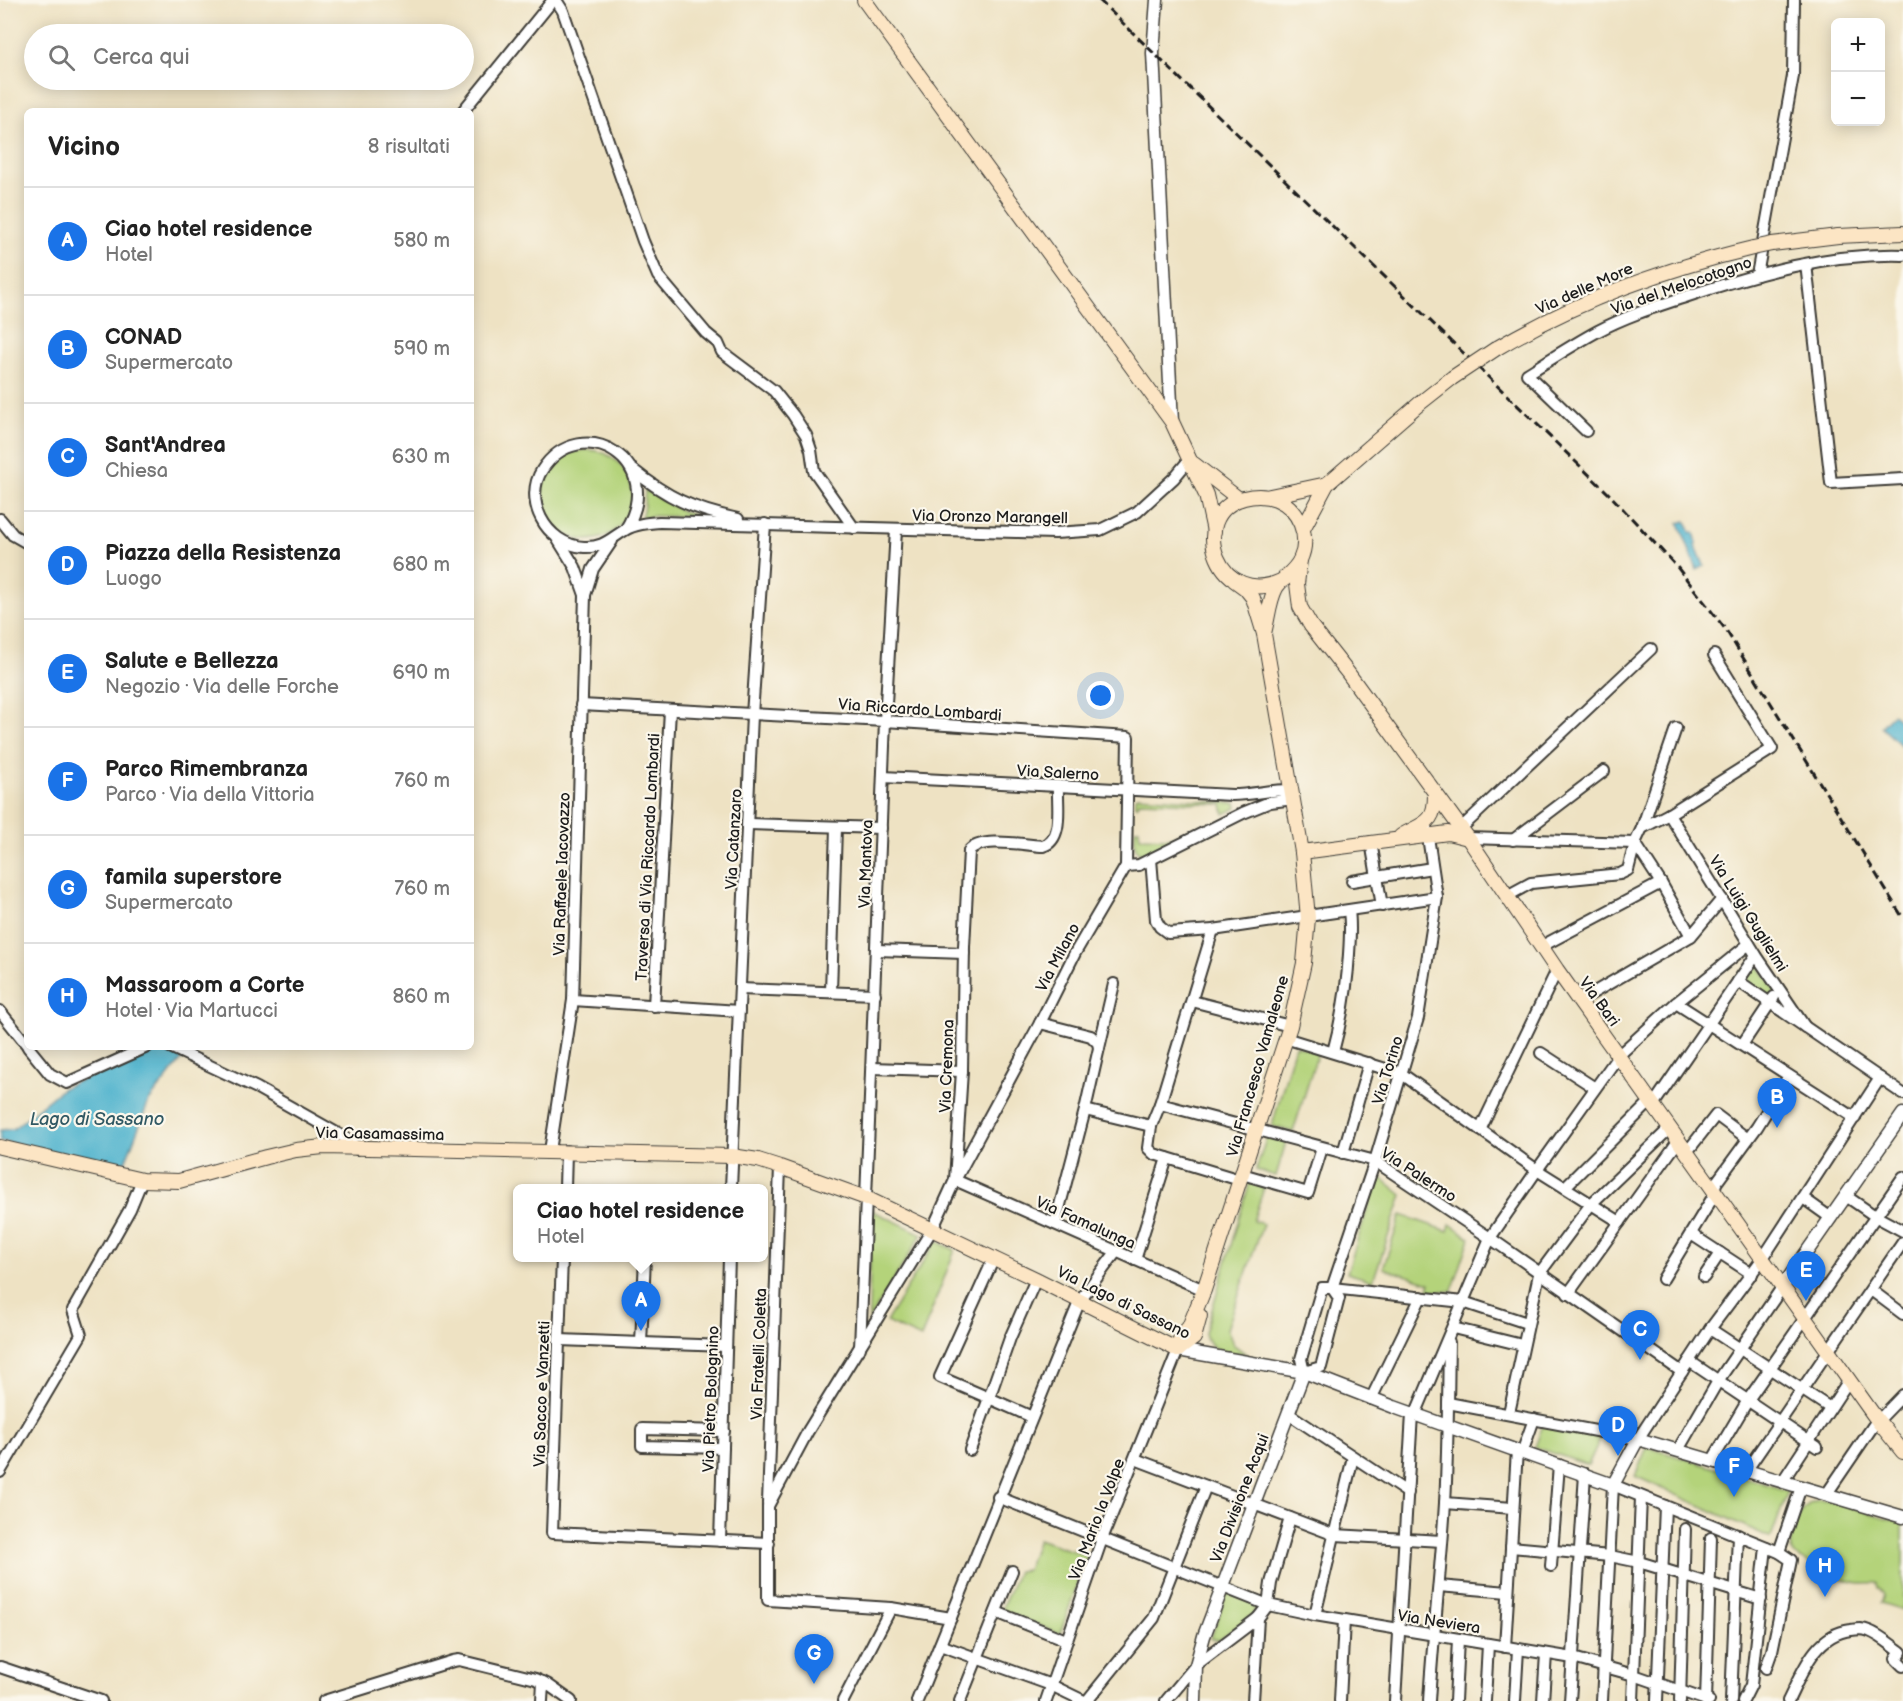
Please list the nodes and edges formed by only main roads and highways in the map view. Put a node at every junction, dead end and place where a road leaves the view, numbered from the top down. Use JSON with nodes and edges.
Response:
{"nodes":[{"id":1,"x":864,"y":0,"type":"edge"},
{"id":2,"x":1903,"y":233,"type":"edge"},
{"id":3,"x":1189,"y":460,"type":"junction"},
{"id":4,"x":1327,"y":484,"type":"junction"},
{"id":5,"x":1270,"y":496,"type":"junction"},
{"id":6,"x":1239,"y":499,"type":"junction"},
{"id":7,"x":1303,"y":529,"type":"junction"},
{"id":8,"x":1214,"y":531,"type":"junction"},
{"id":9,"x":1300,"y":560,"type":"junction"},
{"id":10,"x":1285,"y":579,"type":"junction"},
{"id":11,"x":1234,"y":580,"type":"junction"},
{"id":12,"x":1264,"y":634,"type":"junction"},
{"id":13,"x":1436,"y":795,"type":"junction"},
{"id":14,"x":1448,"y":831,"type":"junction"},
{"id":15,"x":1302,"y":852,"type":"junction"},
{"id":16,"x":0,"y":1147,"type":"edge"},
{"id":17,"x":732,"y":1156,"type":"joint"},
{"id":18,"x":1204,"y":1290,"type":"junction"},
{"id":19,"x":1178,"y":1350,"type":"junction"},
{"id":20,"x":1901,"y":1445,"type":"edge"}],
"edges":[{"from":1,"to":3,"type":"main road"},
{"from":2,"to":4,"type":"main road","name":"Via delle More","bridge":true},
{"from":3,"to":6,"type":"main road"},
{"from":3,"to":8,"type":"main road"},
{"from":4,"to":5,"type":"main road"},
{"from":4,"to":7,"type":"main road"},
{"from":5,"to":6,"type":"main road"},
{"from":5,"to":7,"type":"main road"},
{"from":6,"to":8,"type":"main road"},
{"from":7,"to":9,"type":"main road"},
{"from":8,"to":11,"type":"main road"},
{"from":9,"to":10,"type":"main road"},
{"from":9,"to":13,"type":"main road","name":"Via Bari"},
{"from":10,"to":11,"type":"main road"},
{"from":10,"to":12,"type":"main road"},
{"from":11,"to":12,"type":"main road","name":"Via Francesco Vamaleone"},
{"from":12,"to":15,"type":"main road","name":"Via Francesco Vamaleone"},
{"from":13,"to":14,"type":"main road","name":"Via Bari"},
{"from":13,"to":14,"type":"main road"},
{"from":14,"to":15,"type":"main road"},
{"from":14,"to":20,"type":"main road","name":"Via Bari"},
{"from":15,"to":18,"type":"main road","name":"Via Francesco Vamaleone"},
{"from":16,"to":17,"type":"main road","name":"Via Casamassima"},
{"from":17,"to":19,"type":"main road","name":"Via Lago di Sassano"},
{"from":18,"to":19,"type":"main road"},
{"from":18,"to":19,"type":"main road"}]}
